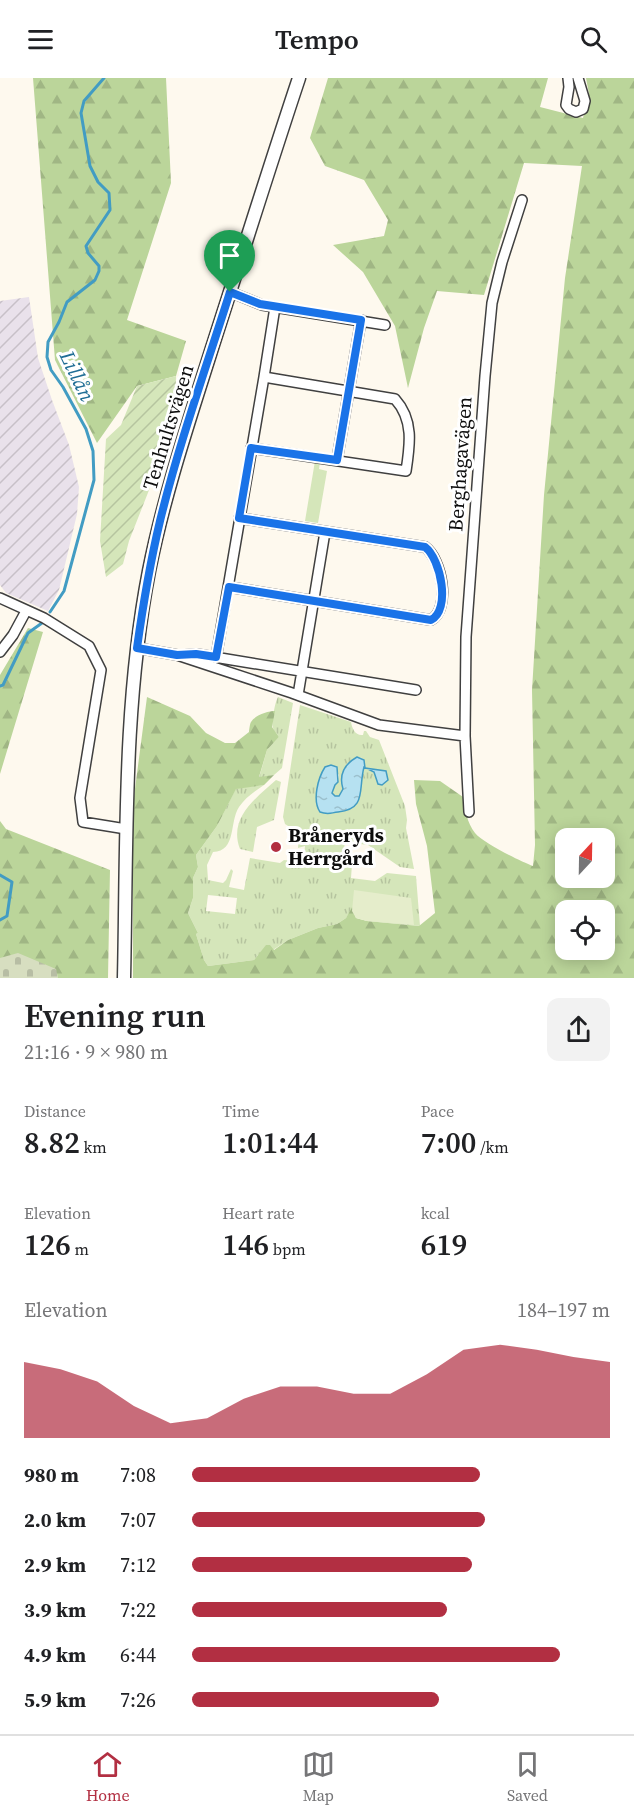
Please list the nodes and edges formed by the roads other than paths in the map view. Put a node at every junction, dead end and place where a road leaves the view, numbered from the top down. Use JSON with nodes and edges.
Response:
{"nodes":[{"id":1,"x":299,"y":78,"type":"edge"},
{"id":2,"x":568,"y":78,"type":"edge"},
{"id":3,"x":578,"y":78,"type":"edge"},
{"id":4,"x":522,"y":200,"type":"dead end"},
{"id":5,"x":230,"y":292,"type":"junction"},
{"id":6,"x":274,"y":307,"type":"junction"},
{"id":7,"x":361,"y":320,"type":"junction"},
{"id":8,"x":385,"y":325,"type":"dead end"},
{"id":9,"x":264,"y":377,"type":"junction"},
{"id":10,"x":349,"y":391,"type":"junction"},
{"id":11,"x":251,"y":448,"type":"junction"},
{"id":12,"x":337,"y":460,"type":"junction"},
{"id":13,"x":239,"y":518,"type":"junction"},
{"id":14,"x":325,"y":532,"type":"junction"},
{"id":15,"x":229,"y":587,"type":"junction"},
{"id":16,"x":0,"y":598,"type":"edge"},
{"id":17,"x":312,"y":602,"type":"junction"},
{"id":18,"x":26,"y":610,"type":"junction"},
{"id":19,"x":137,"y":648,"type":"junction"},
{"id":20,"x":0,"y":652,"type":"edge"},
{"id":21,"x":177,"y":655,"type":"junction"},
{"id":22,"x":216,"y":657,"type":"junction"},
{"id":23,"x":302,"y":672,"type":"junction"},
{"id":24,"x":416,"y":690,"type":"dead end"},
{"id":25,"x":298,"y":695,"type":"junction"},
{"id":26,"x":465,"y":736,"type":"junction"},
{"id":27,"x":469,"y":813,"type":"dead end"},
{"id":28,"x":126,"y":829,"type":"junction"},
{"id":29,"x":124,"y":978,"type":"edge"}],
"edges":[{"from":1,"to":5,"type":"street","name":"Tenhultsvägen"},
{"from":2,"to":3,"type":"street"},
{"from":4,"to":26,"type":"street","name":"Berghagavägen"},
{"from":5,"to":6,"type":"street"},
{"from":5,"to":19,"type":"street","name":"Tenhultsvägen"},
{"from":6,"to":7,"type":"street"},
{"from":6,"to":9,"type":"street"},
{"from":7,"to":8,"type":"street"},
{"from":7,"to":10,"type":"street"},
{"from":9,"to":10,"type":"street"},
{"from":9,"to":11,"type":"street"},
{"from":10,"to":12,"type":"street"},
{"from":10,"to":12,"type":"street"},
{"from":11,"to":12,"type":"street"},
{"from":11,"to":13,"type":"street"},
{"from":13,"to":14,"type":"street"},
{"from":13,"to":15,"type":"street"},
{"from":14,"to":17,"type":"street"},
{"from":14,"to":17,"type":"street"},
{"from":15,"to":17,"type":"street"},
{"from":15,"to":22,"type":"street"},
{"from":16,"to":18,"type":"street"},
{"from":17,"to":23,"type":"street"},
{"from":18,"to":20,"type":"street"},
{"from":18,"to":28,"type":"street"},
{"from":19,"to":21,"type":"street"},
{"from":19,"to":28,"type":"street","name":"Tenhultsvägen"},
{"from":21,"to":22,"type":"street"},
{"from":21,"to":25,"type":"street"},
{"from":22,"to":23,"type":"street"},
{"from":23,"to":24,"type":"street"},
{"from":23,"to":25,"type":"street"},
{"from":25,"to":26,"type":"street"},
{"from":26,"to":27,"type":"street","name":"Berghagavägen"},
{"from":28,"to":29,"type":"street","name":"Tenhultsvägen"}]}
